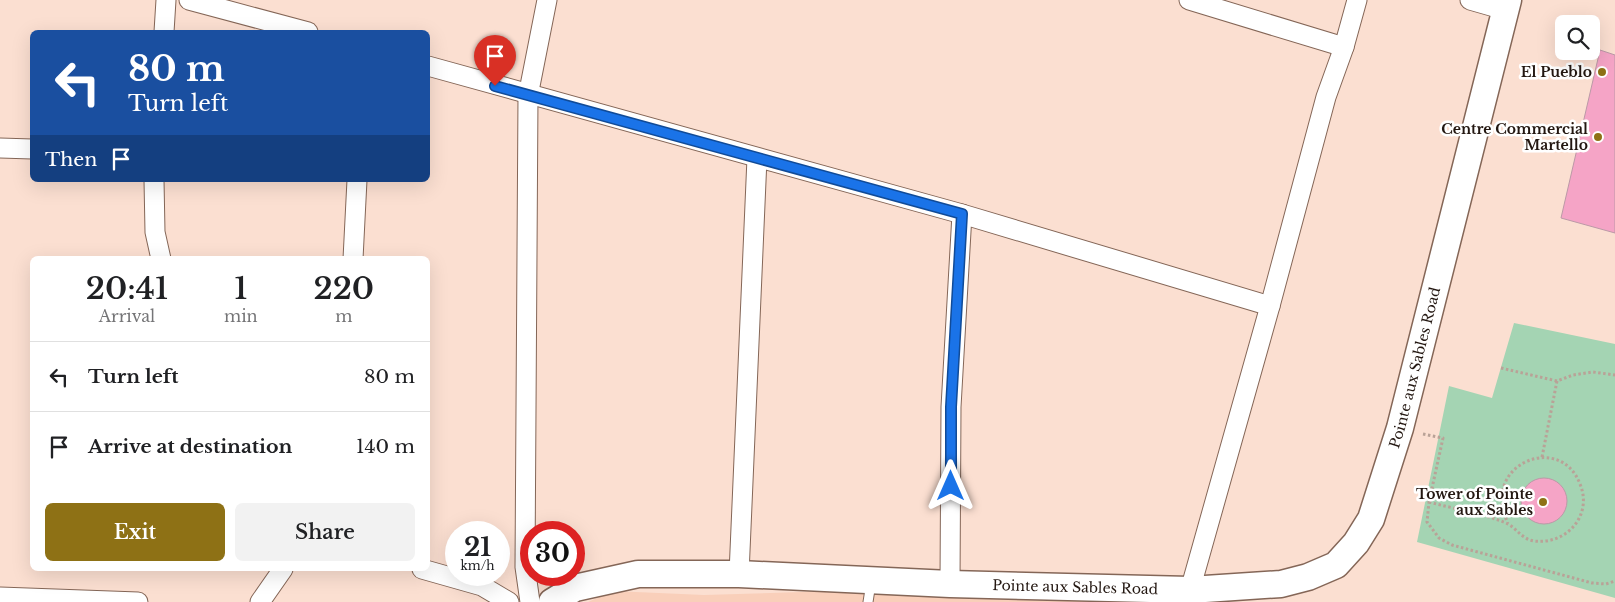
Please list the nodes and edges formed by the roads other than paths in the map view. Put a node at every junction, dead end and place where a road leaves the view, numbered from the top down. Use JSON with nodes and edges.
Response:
{"nodes":[{"id":1,"x":166,"y":0,"type":"edge"},
{"id":2,"x":189,"y":0,"type":"edge"},
{"id":3,"x":547,"y":0,"type":"edge"},
{"id":4,"x":1190,"y":0,"type":"edge"},
{"id":5,"x":1357,"y":0,"type":"edge"},
{"id":6,"x":1470,"y":0,"type":"edge"},
{"id":7,"x":1506,"y":5,"type":"edge"},
{"id":8,"x":164,"y":30,"type":"edge"},
{"id":9,"x":301,"y":30,"type":"edge"},
{"id":10,"x":1344,"y":48,"type":"junction"},
{"id":11,"x":430,"y":67,"type":"edge"},
{"id":12,"x":528,"y":96,"type":"junction"},
{"id":13,"x":0,"y":148,"type":"edge"},
{"id":14,"x":30,"y":150,"type":"edge"},
{"id":15,"x":757,"y":158,"type":"junction"},
{"id":16,"x":154,"y":182,"type":"edge"},
{"id":17,"x":357,"y":182,"type":"edge"},
{"id":18,"x":962,"y":214,"type":"junction"},
{"id":19,"x":160,"y":256,"type":"edge"},
{"id":20,"x":353,"y":256,"type":"edge"},
{"id":21,"x":1270,"y":306,"type":"junction"},
{"id":22,"x":282,"y":571,"type":"edge"},
{"id":23,"x":429,"y":571,"type":"edge"},
{"id":24,"x":739,"y":574,"type":"junction"},
{"id":25,"x":950,"y":584,"type":"junction"},
{"id":26,"x":1190,"y":590,"type":"junction"},
{"id":27,"x":870,"y":591,"type":"edge"},
{"id":28,"x":0,"y":597,"type":"edge"},
{"id":29,"x":138,"y":602,"type":"edge"},
{"id":30,"x":260,"y":602,"type":"edge"},
{"id":31,"x":509,"y":602,"type":"edge"},
{"id":32,"x":530,"y":602,"type":"edge"},
{"id":33,"x":552,"y":602,"type":"edge"}],
"edges":[{"from":1,"to":8,"type":"street"},
{"from":2,"to":9,"type":"street"},
{"from":3,"to":12,"type":"street"},
{"from":4,"to":10,"type":"street"},
{"from":5,"to":10,"type":"street"},
{"from":6,"to":7,"type":"street"},
{"from":7,"to":26,"type":"main road","name":"Pointe aux Sables Road"},
{"from":10,"to":21,"type":"street"},
{"from":11,"to":12,"type":"street"},
{"from":12,"to":15,"type":"street"},
{"from":12,"to":32,"type":"street"},
{"from":13,"to":14,"type":"street"},
{"from":15,"to":18,"type":"street"},
{"from":15,"to":24,"type":"street"},
{"from":16,"to":19,"type":"street"},
{"from":17,"to":20,"type":"street"},
{"from":18,"to":21,"type":"street"},
{"from":18,"to":25,"type":"street"},
{"from":21,"to":26,"type":"street"},
{"from":22,"to":30,"type":"street"},
{"from":23,"to":31,"type":"street"},
{"from":24,"to":27,"type":"main road","name":"Pointe aux Sables Road"},
{"from":24,"to":33,"type":"main road","name":"Pointe aux Sables Road"},
{"from":25,"to":26,"type":"main road","name":"Pointe aux Sables Road"},
{"from":25,"to":27,"type":"main road","name":"Pointe aux Sables Road"},
{"from":28,"to":29,"type":"street"}]}
